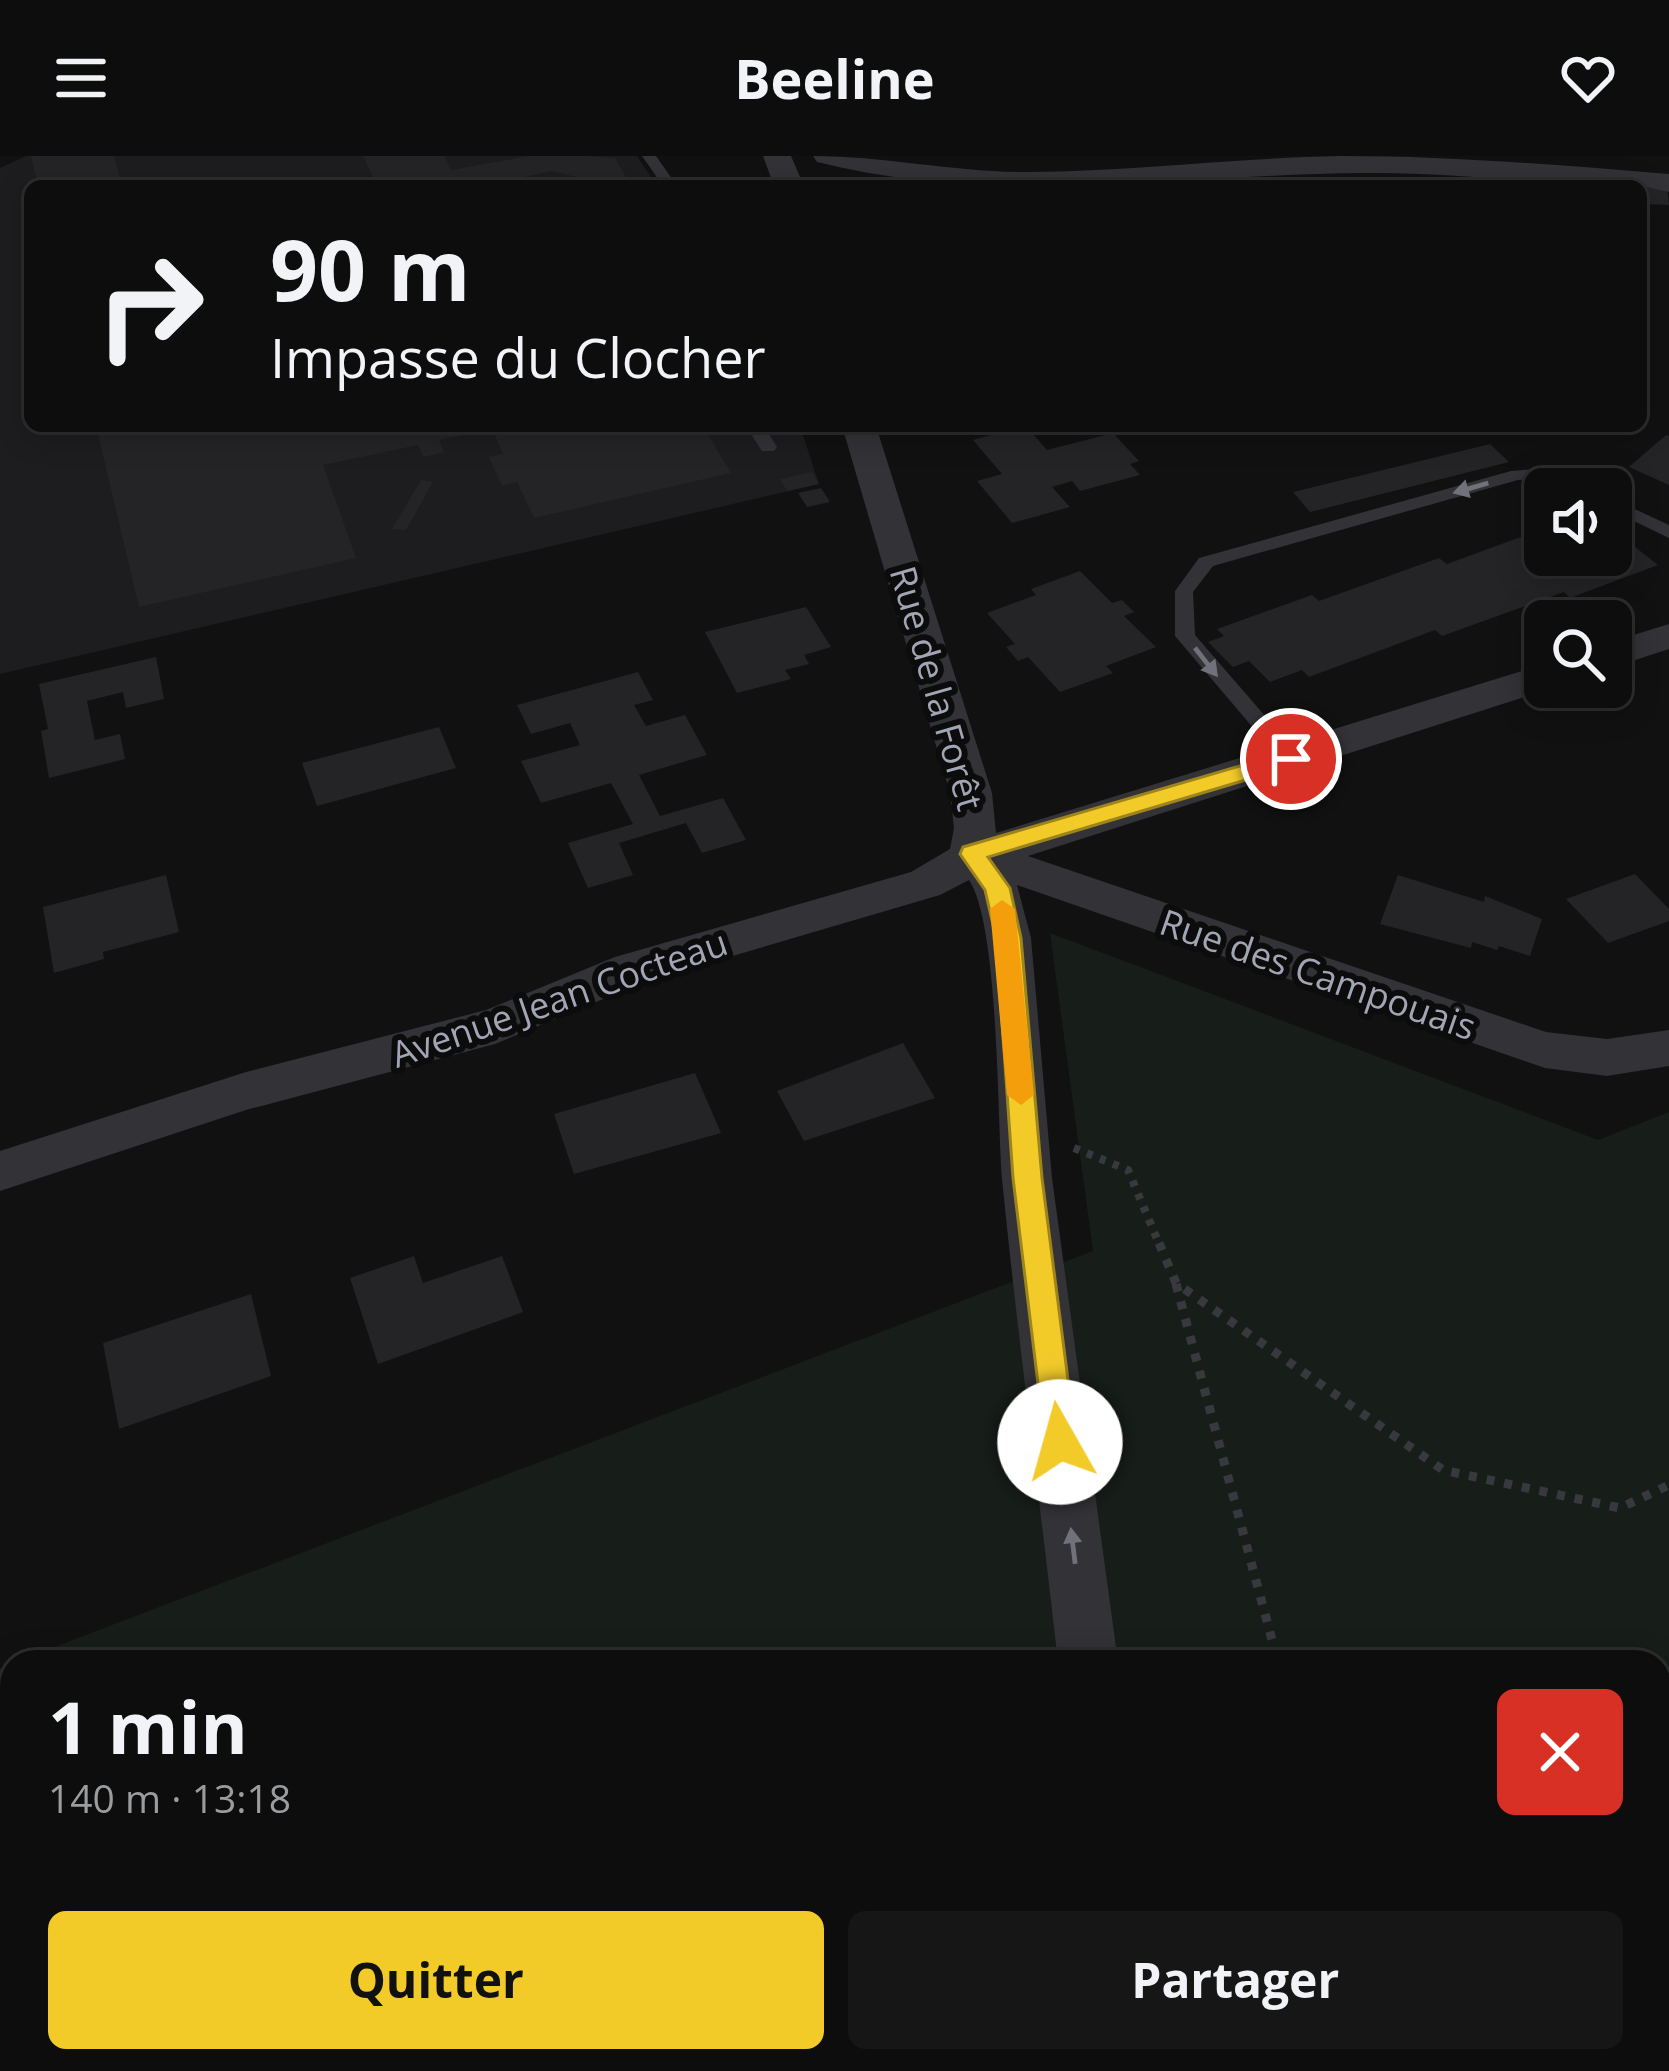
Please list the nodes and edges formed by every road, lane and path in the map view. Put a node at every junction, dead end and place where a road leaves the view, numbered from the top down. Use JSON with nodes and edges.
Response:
{"nodes":[{"id":1,"x":827,"y":156,"type":"edge"},
{"id":2,"x":862,"y":170,"type":"edge"},
{"id":3,"x":968,"y":180,"type":"edge"},
{"id":4,"x":1002,"y":180,"type":"edge"},
{"id":5,"x":1621,"y":180,"type":"edge"},
{"id":6,"x":758,"y":432,"type":"edge"},
{"id":7,"x":861,"y":432,"type":"edge"},
{"id":8,"x":767,"y":447,"type":"dead end"},
{"id":9,"x":1524,"y":475,"type":"edge"},
{"id":10,"x":1632,"y":514,"type":"edge"},
{"id":11,"x":1669,"y":532,"type":"edge"},
{"id":12,"x":1669,"y":636,"type":"edge"},
{"id":13,"x":1632,"y":648,"type":"edge"},
{"id":14,"x":1524,"y":683,"type":"edge"},
{"id":15,"x":1291,"y":759,"type":"junction"},
{"id":16,"x":972,"y":854,"type":"junction"},
{"id":17,"x":1669,"y":1048,"type":"edge"},
{"id":18,"x":1023,"y":1127,"type":"junction"},
{"id":19,"x":0,"y":1171,"type":"edge"},
{"id":20,"x":1176,"y":1282,"type":"junction"},
{"id":21,"x":1669,"y":1485,"type":"edge"},
{"id":22,"x":1087,"y":1650,"type":"edge"},
{"id":23,"x":1275,"y":1650,"type":"edge"}],
"edges":[{"from":1,"to":2,"type":"street"},
{"from":2,"to":3,"type":"street"},
{"from":4,"to":5,"type":"street"},
{"from":6,"to":8,"type":"lane"},
{"from":7,"to":16,"type":"street","name":"Rue de la Forêt"},
{"from":9,"to":15,"type":"lane","one_way":true},
{"from":10,"to":11,"type":"lane"},
{"from":12,"to":13,"type":"street"},
{"from":14,"to":15,"type":"street","name":"Avenue Jean Cocteau"},
{"from":15,"to":16,"type":"street","name":"Avenue Jean Cocteau"},
{"from":16,"to":17,"type":"street","name":"Rue des Campouais"},
{"from":16,"to":18,"type":"street","name":"Rue de la Forêt"},
{"from":16,"to":19,"type":"street","name":"Avenue Jean Cocteau"},
{"from":18,"to":20,"type":"path"},
{"from":22,"to":18,"type":"street","name":"Rue de la Forêt","one_way":true},
{"from":20,"to":21,"type":"path"},
{"from":20,"to":23,"type":"path"}]}
